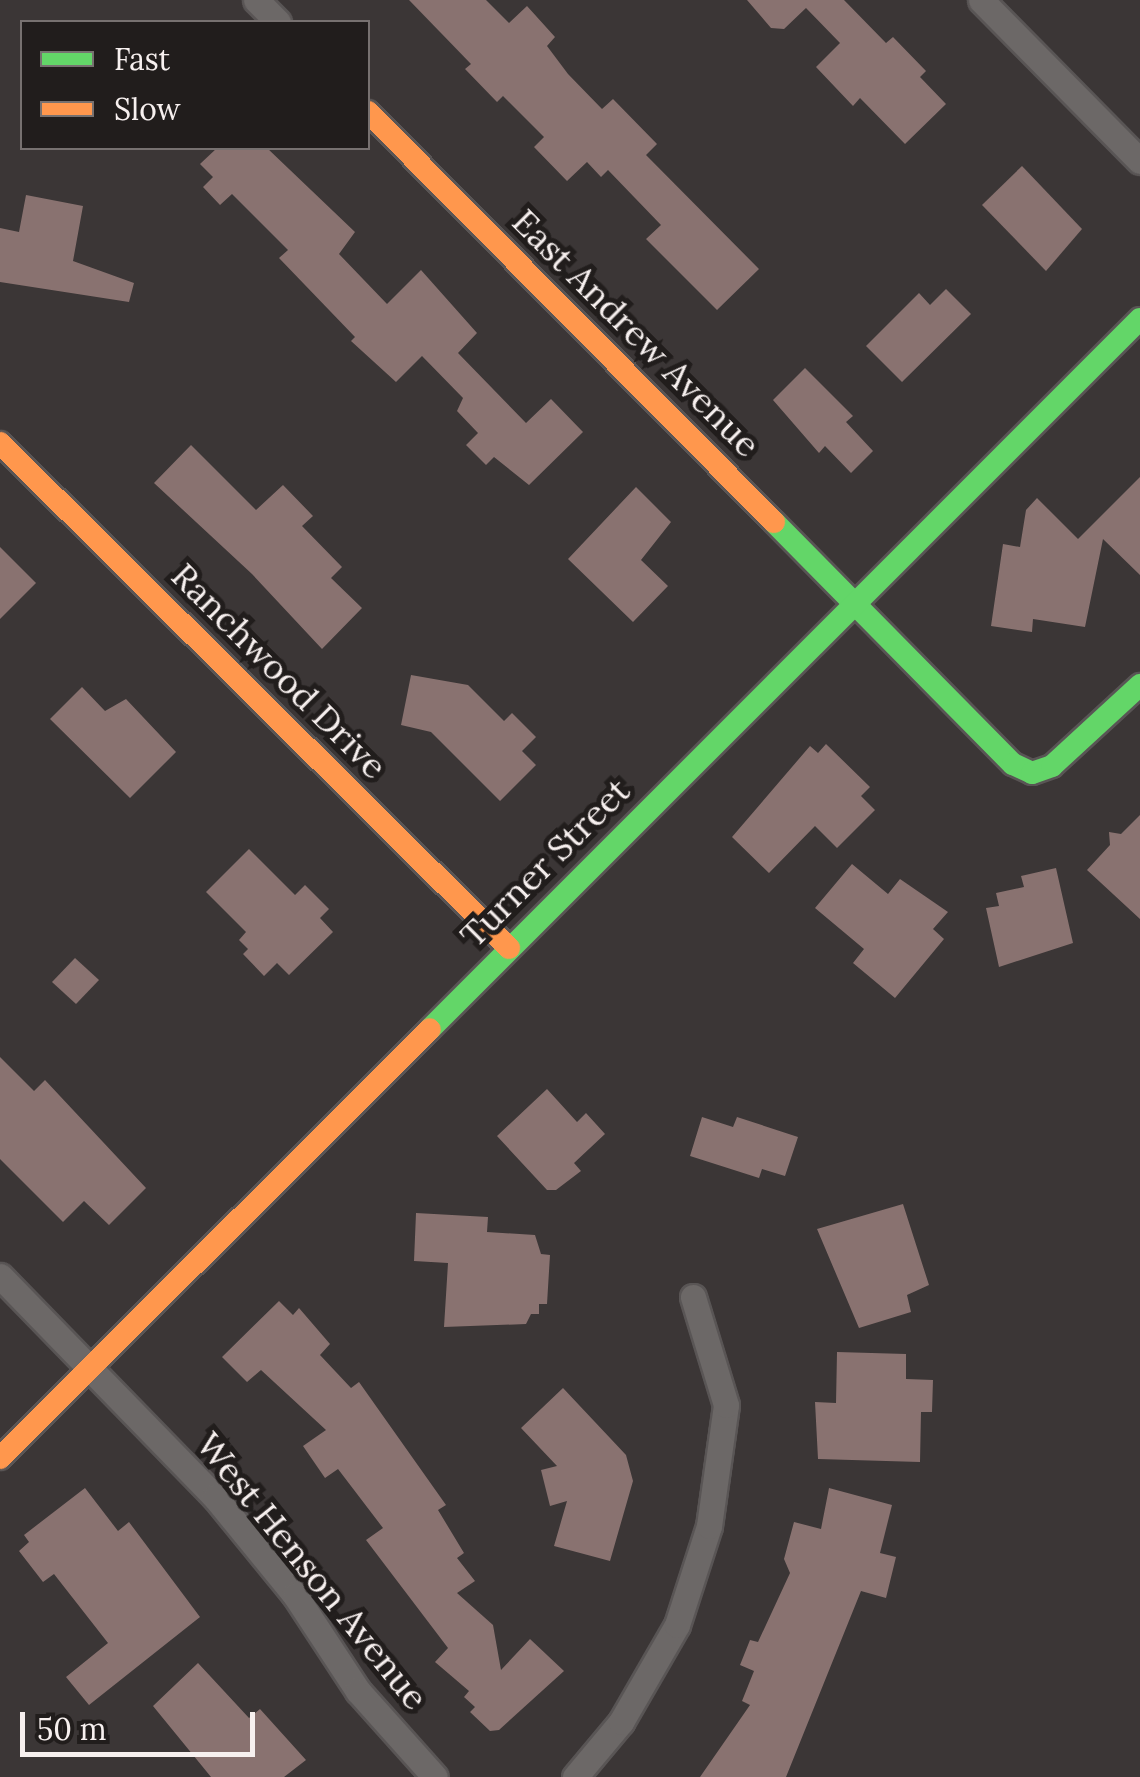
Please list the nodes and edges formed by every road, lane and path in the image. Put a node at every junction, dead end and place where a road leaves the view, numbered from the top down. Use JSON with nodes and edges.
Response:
{"nodes":[{"id":1,"x":256,"y":0,"type":"edge"},
{"id":2,"x":980,"y":0,"type":"edge"},
{"id":3,"x":276,"y":20,"type":"edge"},
{"id":4,"x":370,"y":114,"type":"edge"},
{"id":5,"x":1140,"y":160,"type":"edge"},
{"id":6,"x":1140,"y":320,"type":"edge"},
{"id":7,"x":0,"y":443,"type":"edge"},
{"id":8,"x":854,"y":603,"type":"junction"},
{"id":9,"x":1140,"y":685,"type":"edge"},
{"id":10,"x":509,"y":948,"type":"junction"},
{"id":11,"x":0,"y":1276,"type":"edge"},
{"id":12,"x":693,"y":1296,"type":"dead end"},
{"id":13,"x":91,"y":1366,"type":"junction"},
{"id":14,"x":0,"y":1458,"type":"edge"},
{"id":15,"x":435,"y":1777,"type":"edge"},
{"id":16,"x":574,"y":1777,"type":"edge"}],
"edges":[{"from":1,"to":3,"type":"street"},
{"from":2,"to":5,"type":"street"},
{"from":4,"to":8,"type":"street","name":"East Andrew Avenue"},
{"from":6,"to":8,"type":"street","name":"Turner Street"},
{"from":7,"to":10,"type":"street","name":"Ranchwood Drive"},
{"from":8,"to":9,"type":"street","name":"East Andrew Avenue"},
{"from":8,"to":10,"type":"street","name":"Turner Street"},
{"from":10,"to":13,"type":"street","name":"Turner Street"},
{"from":11,"to":13,"type":"street","name":"West Henson Avenue"},
{"from":12,"to":16,"type":"street"},
{"from":13,"to":14,"type":"street","name":"Turner Street"},
{"from":13,"to":15,"type":"street","name":"West Henson Avenue"}]}
